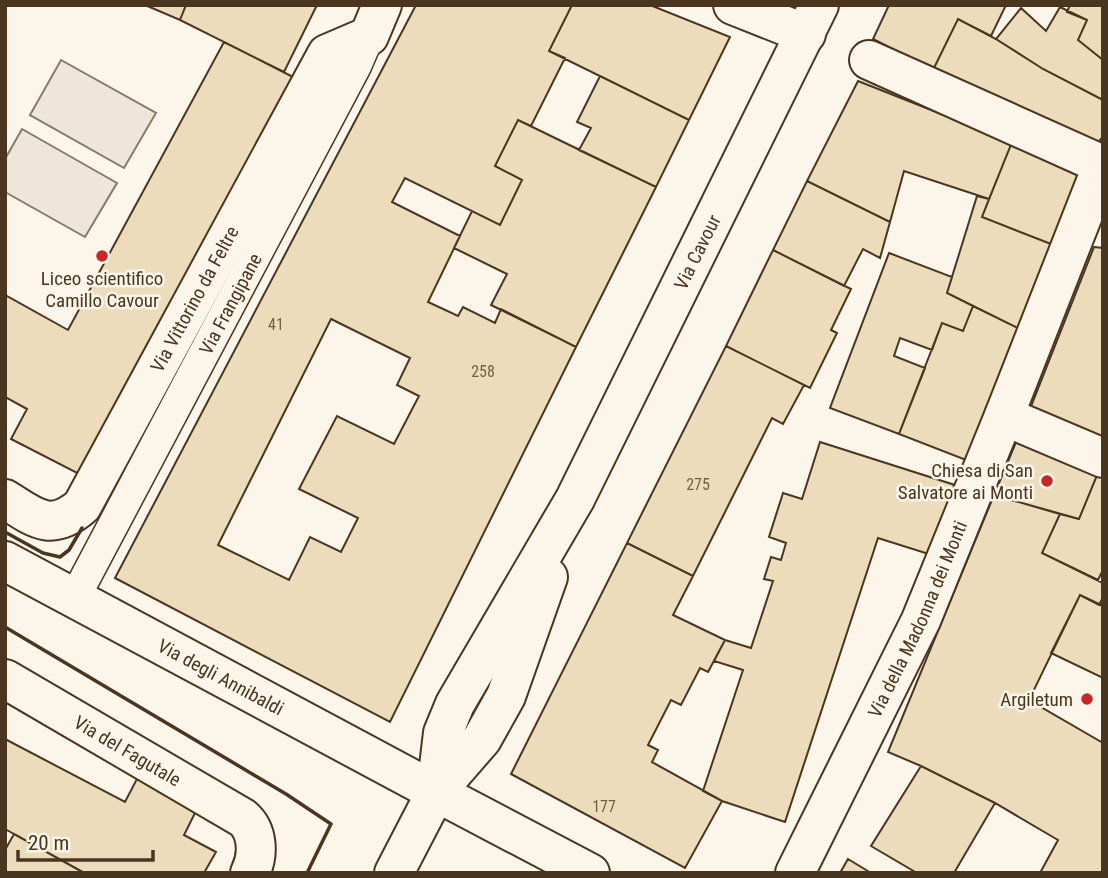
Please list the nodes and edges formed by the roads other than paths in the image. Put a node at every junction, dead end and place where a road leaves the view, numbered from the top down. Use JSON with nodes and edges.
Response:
{"nodes":[{"id":1,"x":733,"y":5,"type":"edge"},
{"id":2,"x":813,"y":20,"type":"edge"},
{"id":3,"x":376,"y":21,"type":"edge"},
{"id":4,"x":869,"y":60,"type":"dead end"},
{"id":5,"x":1102,"y":164,"type":"edge"},
{"id":6,"x":1004,"y":415,"type":"junction"},
{"id":7,"x":1103,"y":458,"type":"edge"},
{"id":8,"x":5,"y":499,"type":"edge"},
{"id":9,"x":5,"y":561,"type":"edge"},
{"id":10,"x":74,"y":599,"type":"junction"},
{"id":11,"x":5,"y":679,"type":"edge"},
{"id":12,"x":436,"y":792,"type":"junction"},
{"id":13,"x":250,"y":873,"type":"edge"},
{"id":14,"x":394,"y":873,"type":"edge"},
{"id":15,"x":590,"y":873,"type":"edge"},
{"id":16,"x":795,"y":873,"type":"edge"}],
"edges":[{"from":1,"to":2,"type":"street"},
{"from":2,"to":12,"type":"street","name":"Via Cavour"},
{"from":3,"to":8,"type":"street","name":"Via Vittorino da Feltre"},
{"from":3,"to":10,"type":"street","name":"Via Frangipane"},
{"from":4,"to":5,"type":"street"},
{"from":5,"to":6,"type":"street","name":"Via della Madonna dei Monti"},
{"from":6,"to":7,"type":"street"},
{"from":6,"to":16,"type":"street","name":"Via della Madonna dei Monti"},
{"from":9,"to":10,"type":"street","name":"Via degli Annibaldi"},
{"from":10,"to":12,"type":"street","name":"Via degli Annibaldi"},
{"from":11,"to":13,"type":"street","name":"Via del Fagutale"},
{"from":12,"to":14,"type":"street","name":"Via Cavour"},
{"from":12,"to":15,"type":"street","name":"Via degli Annibaldi"}]}
